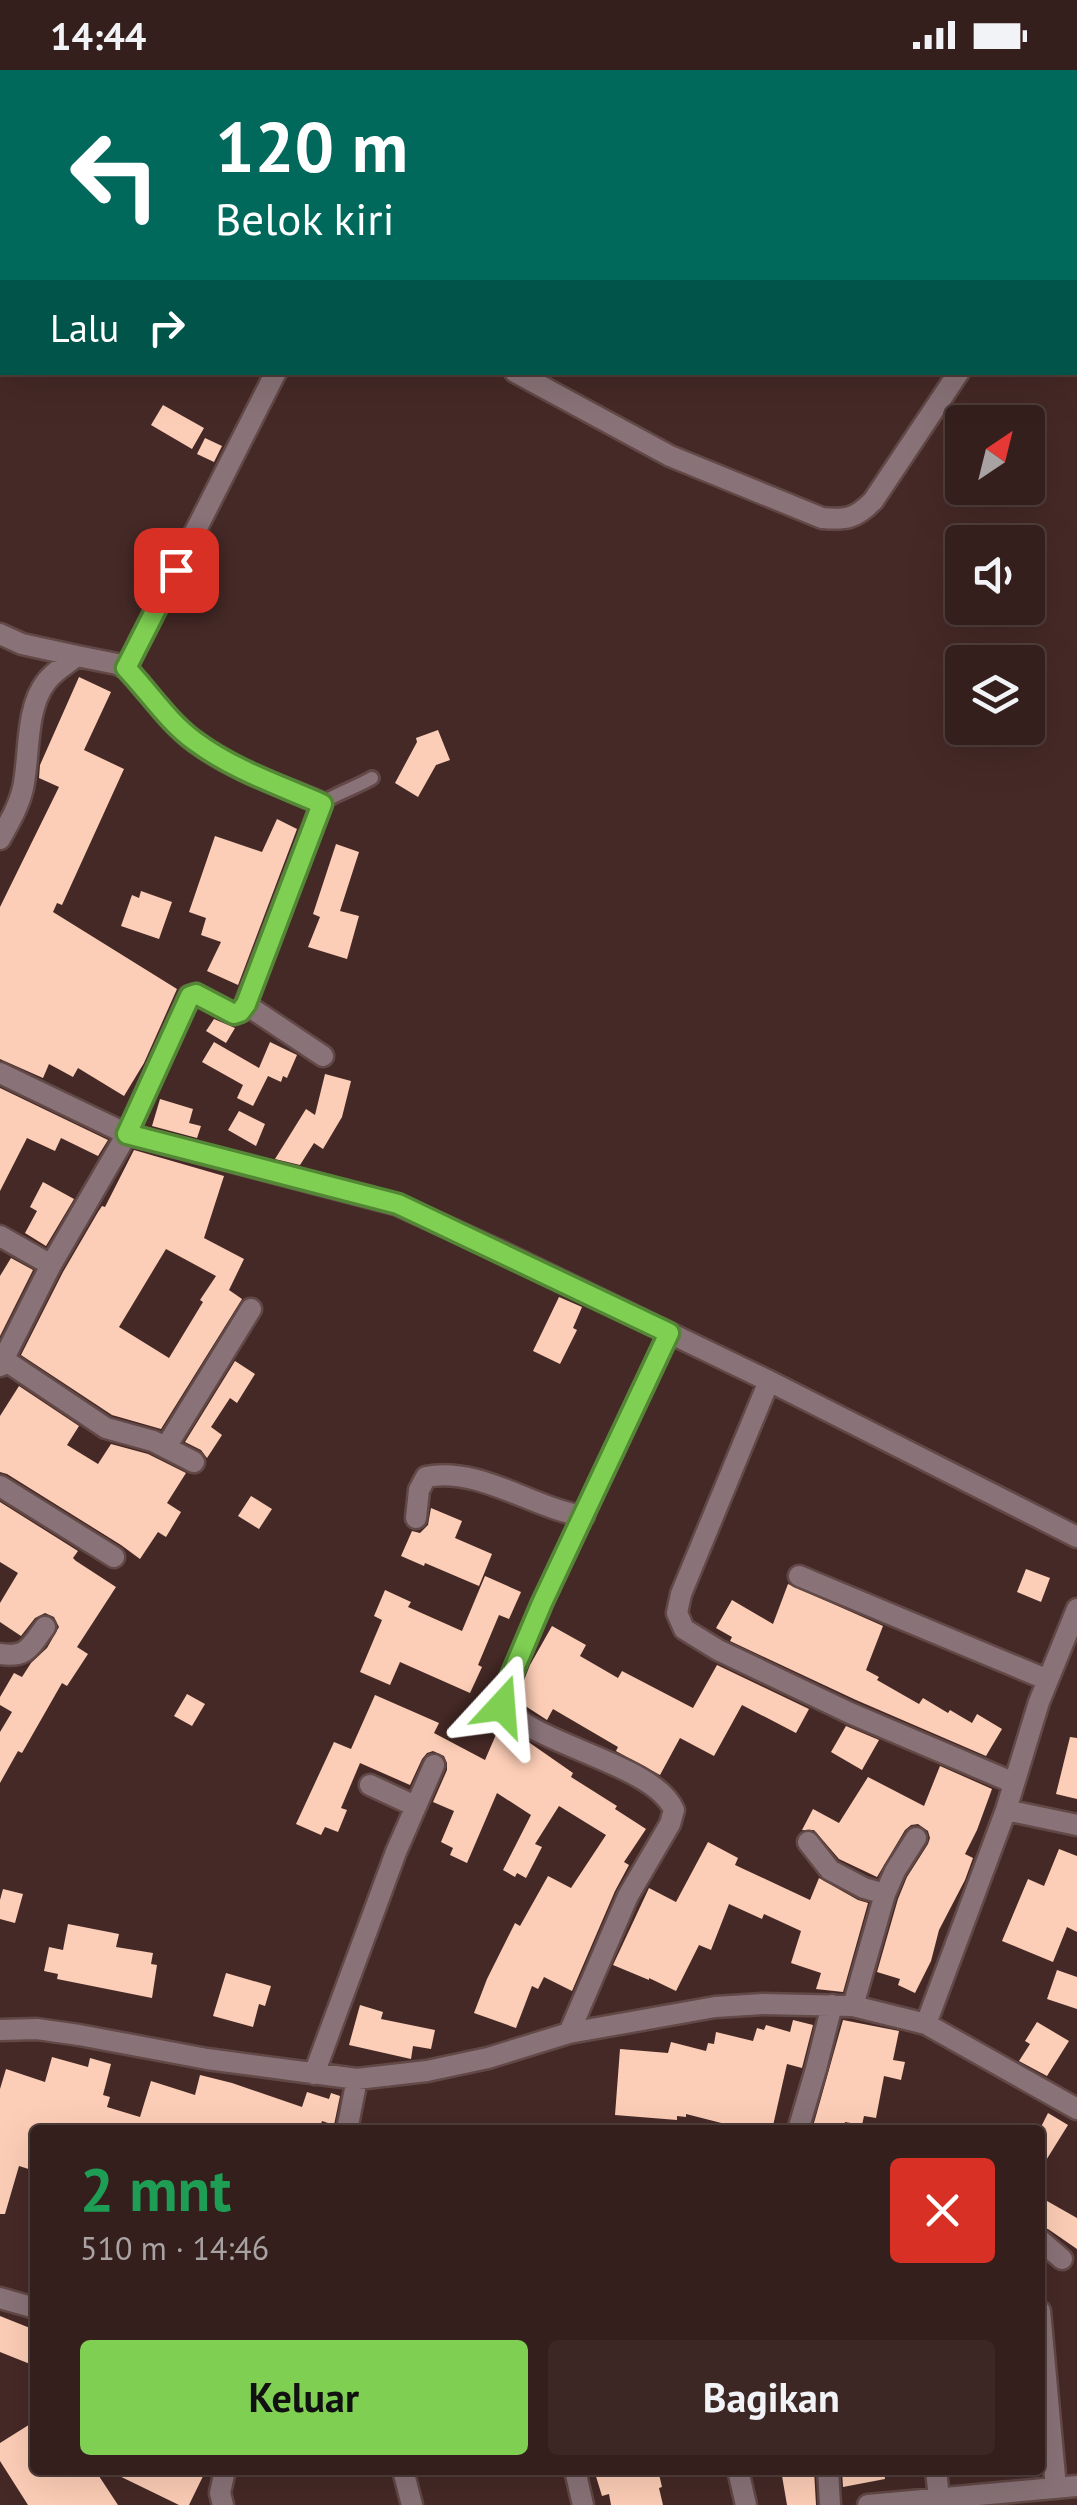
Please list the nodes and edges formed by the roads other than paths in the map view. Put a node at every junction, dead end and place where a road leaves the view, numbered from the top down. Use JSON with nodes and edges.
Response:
{"nodes":[{"id":1,"x":274,"y":375,"type":"edge"},
{"id":2,"x":521,"y":375,"type":"edge"},
{"id":3,"x":957,"y":375,"type":"edge"},
{"id":4,"x":0,"y":634,"type":"edge"},
{"id":5,"x":77,"y":656,"type":"junction"},
{"id":6,"x":126,"y":668,"type":"junction"},
{"id":7,"x":372,"y":778,"type":"dead end"},
{"id":8,"x":322,"y":804,"type":"junction"},
{"id":9,"x":0,"y":838,"type":"edge"},
{"id":10,"x":246,"y":1004,"type":"junction"},
{"id":11,"x":323,"y":1056,"type":"dead end"},
{"id":12,"x":0,"y":1074,"type":"edge"},
{"id":13,"x":127,"y":1134,"type":"junction"},
{"id":14,"x":0,"y":1236,"type":"edge"},
{"id":15,"x":51,"y":1265,"type":"junction"},
{"id":16,"x":251,"y":1309,"type":"dead end"},
{"id":17,"x":669,"y":1333,"type":"junction"},
{"id":18,"x":2,"y":1362,"type":"edge"},
{"id":19,"x":769,"y":1382,"type":"junction"},
{"id":20,"x":166,"y":1447,"type":"junction"},
{"id":21,"x":194,"y":1462,"type":"dead end"},
{"id":22,"x":0,"y":1486,"type":"edge"},
{"id":23,"x":584,"y":1516,"type":"junction"},
{"id":24,"x":416,"y":1518,"type":"dead end"},
{"id":25,"x":1077,"y":1537,"type":"edge"},
{"id":26,"x":114,"y":1557,"type":"dead end"},
{"id":27,"x":799,"y":1576,"type":"dead end"},
{"id":28,"x":1077,"y":1609,"type":"edge"},
{"id":29,"x":45,"y":1627,"type":"dead end"},
{"id":30,"x":0,"y":1654,"type":"edge"},
{"id":31,"x":1048,"y":1680,"type":"junction"},
{"id":32,"x":434,"y":1765,"type":"dead end"},
{"id":33,"x":1014,"y":1784,"type":"junction"},
{"id":34,"x":370,"y":1785,"type":"dead end"},
{"id":35,"x":415,"y":1806,"type":"junction"},
{"id":36,"x":1006,"y":1810,"type":"junction"},
{"id":37,"x":1077,"y":1825,"type":"edge"},
{"id":38,"x":916,"y":1838,"type":"dead end"},
{"id":39,"x":808,"y":1842,"type":"dead end"},
{"id":40,"x":886,"y":1894,"type":"junction"},
{"id":41,"x":842,"y":2006,"type":"junction"},
{"id":42,"x":926,"y":2024,"type":"junction"},
{"id":43,"x":0,"y":2030,"type":"edge"},
{"id":44,"x":568,"y":2033,"type":"junction"},
{"id":45,"x":314,"y":2074,"type":"junction"},
{"id":46,"x":357,"y":2080,"type":"junction"},
{"id":47,"x":1077,"y":2109,"type":"edge"},
{"id":48,"x":349,"y":2125,"type":"edge"},
{"id":49,"x":799,"y":2125,"type":"edge"},
{"id":50,"x":1045,"y":2244,"type":"edge"},
{"id":51,"x":1062,"y":2259,"type":"dead end"},
{"id":52,"x":0,"y":2298,"type":"edge"},
{"id":53,"x":30,"y":2307,"type":"edge"},
{"id":54,"x":1045,"y":2344,"type":"edge"},
{"id":55,"x":224,"y":2475,"type":"edge"},
{"id":56,"x":404,"y":2475,"type":"edge"},
{"id":57,"x":576,"y":2475,"type":"edge"},
{"id":58,"x":739,"y":2475,"type":"edge"},
{"id":59,"x":828,"y":2475,"type":"edge"},
{"id":60,"x":937,"y":2475,"type":"edge"},
{"id":61,"x":1067,"y":2487,"type":"edge"},
{"id":62,"x":939,"y":2498,"type":"junction"},
{"id":63,"x":223,"y":2505,"type":"edge"},
{"id":64,"x":412,"y":2505,"type":"edge"},
{"id":65,"x":583,"y":2505,"type":"edge"},
{"id":66,"x":746,"y":2505,"type":"edge"},
{"id":67,"x":830,"y":2505,"type":"edge"},
{"id":68,"x":868,"y":2505,"type":"edge"}],
"edges":[{"from":1,"to":6,"type":"street"},
{"from":2,"to":3,"type":"street"},
{"from":4,"to":5,"type":"street"},
{"from":5,"to":6,"type":"street"},
{"from":5,"to":9,"type":"street"},
{"from":6,"to":8,"type":"street"},
{"from":7,"to":8,"type":"lane"},
{"from":8,"to":10,"type":"street"},
{"from":10,"to":11,"type":"street"},
{"from":10,"to":13,"type":"street"},
{"from":12,"to":13,"type":"street"},
{"from":13,"to":15,"type":"street"},
{"from":13,"to":17,"type":"street"},
{"from":14,"to":15,"type":"street"},
{"from":15,"to":18,"type":"street"},
{"from":16,"to":20,"type":"street"},
{"from":17,"to":19,"type":"street"},
{"from":17,"to":23,"type":"street"},
{"from":18,"to":20,"type":"street"},
{"from":19,"to":25,"type":"street"},
{"from":19,"to":33,"type":"street"},
{"from":20,"to":21,"type":"street"},
{"from":22,"to":26,"type":"street"},
{"from":23,"to":24,"type":"street"},
{"from":23,"to":44,"type":"street"},
{"from":27,"to":31,"type":"street"},
{"from":28,"to":31,"type":"street"},
{"from":29,"to":30,"type":"street"},
{"from":31,"to":33,"type":"street"},
{"from":32,"to":35,"type":"street"},
{"from":33,"to":36,"type":"street"},
{"from":34,"to":35,"type":"street"},
{"from":35,"to":45,"type":"street"},
{"from":36,"to":37,"type":"street"},
{"from":36,"to":42,"type":"street"},
{"from":38,"to":40,"type":"street"},
{"from":39,"to":40,"type":"street"},
{"from":40,"to":41,"type":"street"},
{"from":41,"to":42,"type":"street"},
{"from":41,"to":44,"type":"street"},
{"from":41,"to":49,"type":"street"},
{"from":42,"to":47,"type":"street"},
{"from":43,"to":45,"type":"street"},
{"from":44,"to":46,"type":"street"},
{"from":45,"to":46,"type":"street"},
{"from":46,"to":48,"type":"street"},
{"from":50,"to":51,"type":"street"},
{"from":52,"to":53,"type":"street"},
{"from":54,"to":61,"type":"street"},
{"from":55,"to":63,"type":"street"},
{"from":56,"to":64,"type":"street"},
{"from":57,"to":65,"type":"street"},
{"from":58,"to":66,"type":"street"},
{"from":59,"to":67,"type":"street"},
{"from":60,"to":62,"type":"street"},
{"from":61,"to":62,"type":"street"},
{"from":62,"to":68,"type":"street"}]}
